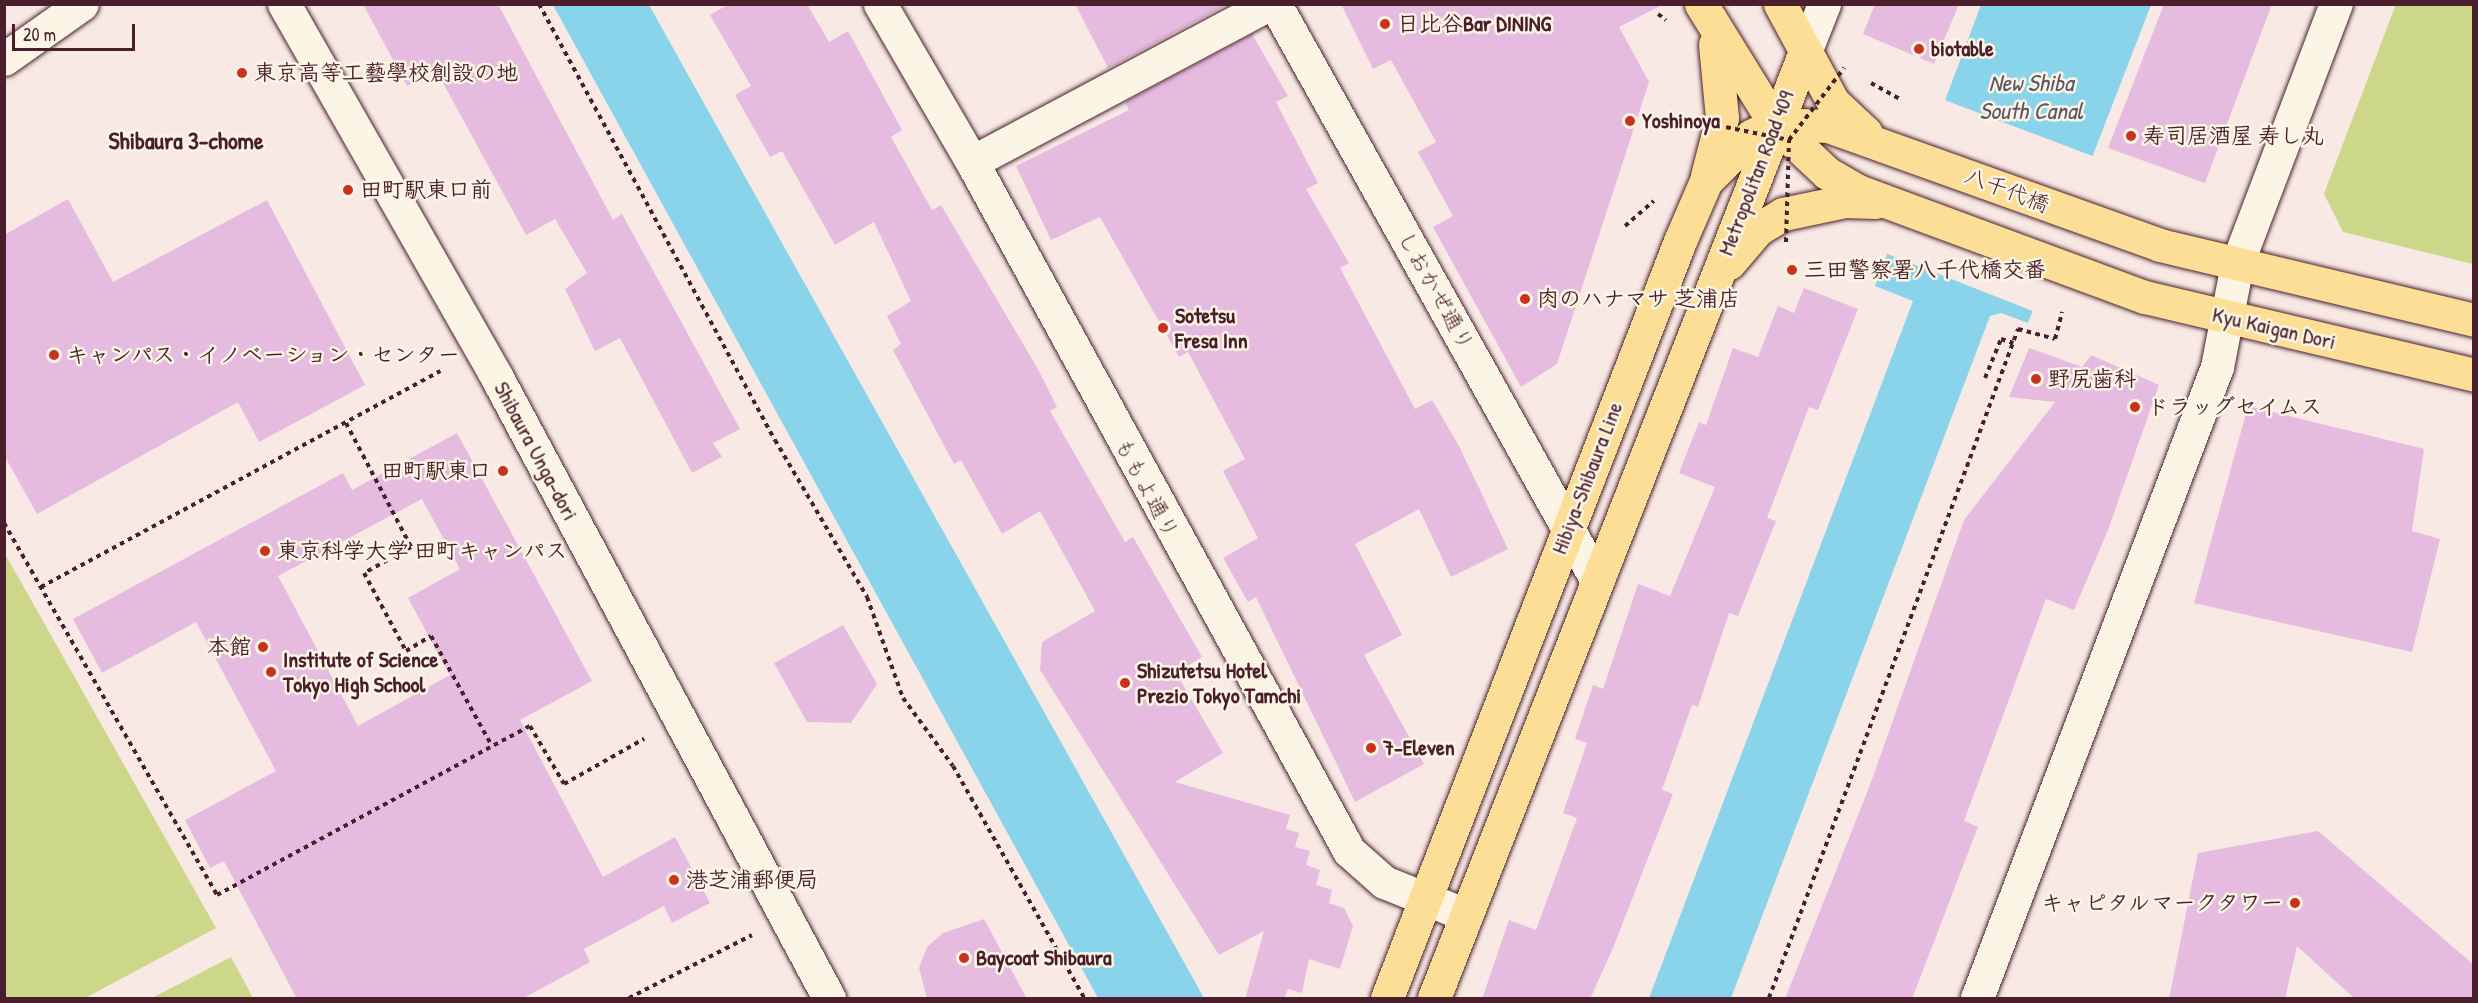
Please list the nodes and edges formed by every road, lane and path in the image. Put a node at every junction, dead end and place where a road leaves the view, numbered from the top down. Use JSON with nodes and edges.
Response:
{"nodes":[{"id":1,"x":82,"y":4,"type":"edge"},
{"id":2,"x":284,"y":4,"type":"edge"},
{"id":3,"x":539,"y":4,"type":"edge"},
{"id":4,"x":880,"y":4,"type":"edge"},
{"id":5,"x":1269,"y":4,"type":"edge"},
{"id":6,"x":1275,"y":4,"type":"edge"},
{"id":7,"x":1780,"y":4,"type":"edge"},
{"id":8,"x":1824,"y":4,"type":"edge"},
{"id":9,"x":2336,"y":4,"type":"edge"},
{"id":10,"x":1706,"y":13,"type":"edge"},
{"id":11,"x":1805,"y":52,"type":"junction"},
{"id":12,"x":4,"y":59,"type":"edge"},
{"id":13,"x":1844,"y":68,"type":"dead end"},
{"id":14,"x":1691,"y":120,"type":"dead end"},
{"id":15,"x":1782,"y":132,"type":"junction"},
{"id":16,"x":1917,"y":156,"type":"junction"},
{"id":17,"x":972,"y":162,"type":"junction"},
{"id":18,"x":1706,"y":181,"type":"junction"},
{"id":19,"x":1657,"y":198,"type":"dead end"},
{"id":20,"x":1898,"y":206,"type":"junction"},
{"id":21,"x":1625,"y":226,"type":"dead end"},
{"id":22,"x":1786,"y":242,"type":"dead end"},
{"id":23,"x":2237,"y":264,"type":"junction"},
{"id":24,"x":1709,"y":296,"type":"junction"},
{"id":25,"x":2062,"y":312,"type":"dead end"},
{"id":26,"x":2226,"y":317,"type":"junction"},
{"id":27,"x":2474,"y":320,"type":"edge"},
{"id":28,"x":2013,"y":343,"type":"junction"},
{"id":29,"x":440,"y":371,"type":"dead end"},
{"id":30,"x":2474,"y":375,"type":"edge"},
{"id":31,"x":1985,"y":378,"type":"dead end"},
{"id":32,"x":345,"y":423,"type":"junction"},
{"id":33,"x":4,"y":523,"type":"edge"},
{"id":34,"x":1567,"y":526,"type":"junction"},
{"id":35,"x":1595,"y":577,"type":"junction"},
{"id":36,"x":41,"y":587,"type":"junction"},
{"id":37,"x":644,"y":740,"type":"dead end"},
{"id":38,"x":492,"y":746,"type":"junction"},
{"id":39,"x":1425,"y":899,"type":"junction"},
{"id":40,"x":1466,"y":915,"type":"junction"},
{"id":41,"x":752,"y":935,"type":"dead end"},
{"id":42,"x":629,"y":999,"type":"edge"},
{"id":43,"x":829,"y":999,"type":"edge"},
{"id":44,"x":1084,"y":999,"type":"edge"},
{"id":45,"x":1387,"y":999,"type":"edge"},
{"id":46,"x":1434,"y":999,"type":"edge"},
{"id":47,"x":1769,"y":999,"type":"edge"},
{"id":48,"x":1977,"y":999,"type":"edge"}],
"edges":[{"from":1,"to":12,"type":"street"},
{"from":2,"to":43,"type":"street","name":"Shibaura Unga-dori"},
{"from":3,"to":44,"type":"path"},
{"from":4,"to":17,"type":"street","name":"ももよ通り"},
{"from":5,"to":17,"type":"street"},
{"from":6,"to":34,"type":"street","name":"しおかぜ通り"},
{"from":7,"to":11,"type":"main road"},
{"from":8,"to":11,"type":"street"},
{"from":9,"to":23,"type":"street"},
{"from":10,"to":15,"type":"main road"},
{"from":10,"to":18,"type":"main road"},
{"from":11,"to":15,"type":"main road","name":"Metropolitan Road 409"},
{"from":11,"to":16,"type":"main road"},
{"from":13,"to":15,"type":"path","bridge":true},
{"from":14,"to":15,"type":"path","bridge":true},
{"from":15,"to":16,"type":"main road"},
{"from":15,"to":18,"type":"main road","name":"Hibiya-Shibaura Line"},
{"from":15,"to":20,"type":"main road"},
{"from":15,"to":22,"type":"path","bridge":true},
{"from":15,"to":24,"type":"main road","name":"Metropolitan Road 409"},
{"from":16,"to":23,"type":"main road","name":"八千代橋"},
{"from":17,"to":39,"type":"street","name":"ももよ通り"},
{"from":18,"to":34,"type":"main road","name":"Hibiya-Shibaura Line"},
{"from":19,"to":21,"type":"path"},
{"from":20,"to":24,"type":"main road"},
{"from":20,"to":26,"type":"main road","name":"Kyu Kaigan Dori"},
{"from":23,"to":26,"type":"street"},
{"from":23,"to":27,"type":"main road"},
{"from":24,"to":35,"type":"main road","name":"Hibiya-Shibaura Line"},
{"from":25,"to":28,"type":"path"},
{"from":26,"to":30,"type":"main road","name":"Kyu Kaigan Dori"},
{"from":26,"to":48,"type":"street"},
{"from":28,"to":31,"type":"path"},
{"from":28,"to":47,"type":"path"},
{"from":29,"to":32,"type":"path"},
{"from":32,"to":36,"type":"path"},
{"from":32,"to":38,"type":"path"},
{"from":33,"to":36,"type":"path"},
{"from":34,"to":35,"type":"street","name":"しおかぜ通り"},
{"from":34,"to":39,"type":"main road","name":"Hibiya-Shibaura Line"},
{"from":35,"to":40,"type":"main road","name":"Hibiya-Shibaura Line"},
{"from":36,"to":38,"type":"path"},
{"from":37,"to":38,"type":"path"},
{"from":39,"to":40,"type":"street","name":"ももよ通り"},
{"from":39,"to":45,"type":"main road","name":"Hibiya-Shibaura Line"},
{"from":40,"to":46,"type":"main road","name":"Hibiya-Shibaura Line"},
{"from":41,"to":42,"type":"path"}]}
